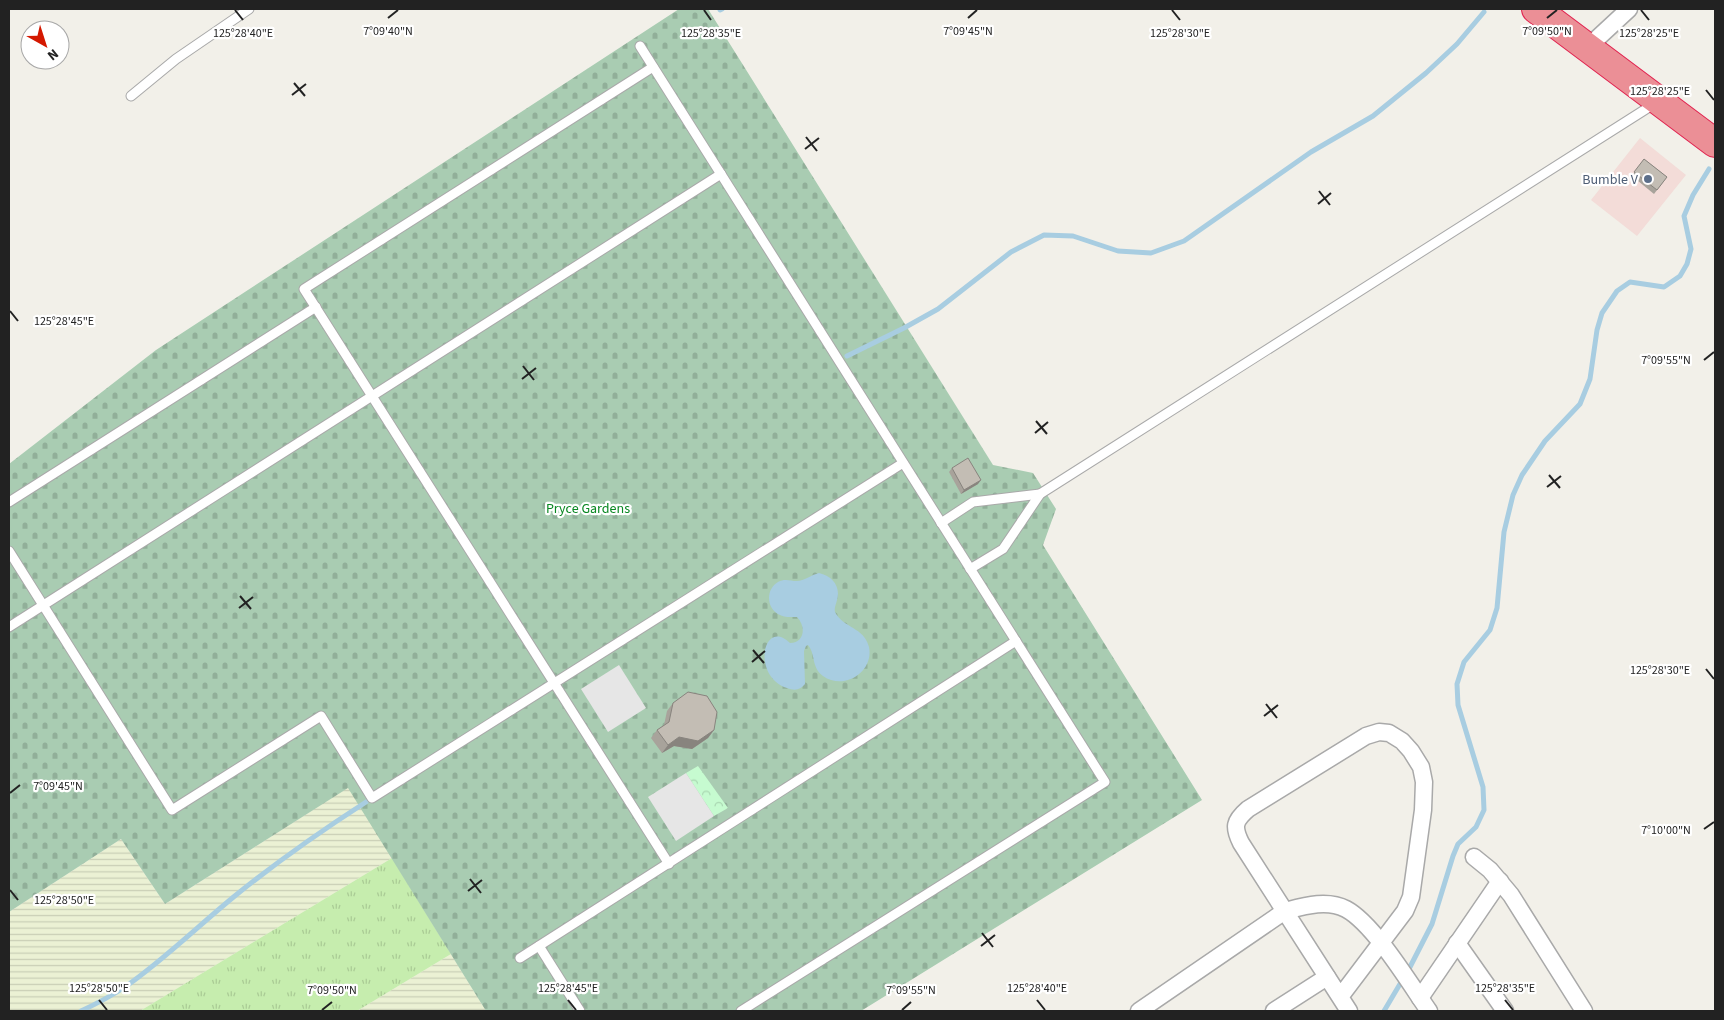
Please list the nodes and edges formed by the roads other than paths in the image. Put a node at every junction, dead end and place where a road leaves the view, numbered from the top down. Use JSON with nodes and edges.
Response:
{"nodes":[{"id":1,"x":249,"y":9,"type":"edge"},
{"id":2,"x":1536,"y":9,"type":"edge"},
{"id":3,"x":1629,"y":9,"type":"edge"},
{"id":4,"x":640,"y":46,"type":"dead end"},
{"id":5,"x":1588,"y":47,"type":"junction"},
{"id":6,"x":653,"y":67,"type":"junction"},
{"id":7,"x":131,"y":96,"type":"dead end"},
{"id":8,"x":1659,"y":101,"type":"junction"},
{"id":9,"x":1715,"y":143,"type":"edge"},
{"id":10,"x":721,"y":174,"type":"junction"},
{"id":11,"x":316,"y":307,"type":"junction"},
{"id":12,"x":372,"y":396,"type":"junction"},
{"id":13,"x":903,"y":463,"type":"junction"},
{"id":14,"x":1040,"y":494,"type":"junction"},
{"id":15,"x":9,"y":502,"type":"edge"},
{"id":16,"x":941,"y":523,"type":"junction"},
{"id":17,"x":9,"y":551,"type":"edge"},
{"id":18,"x":970,"y":569,"type":"junction"},
{"id":19,"x":43,"y":605,"type":"junction"},
{"id":20,"x":9,"y":627,"type":"edge"},
{"id":21,"x":1016,"y":641,"type":"junction"},
{"id":22,"x":554,"y":683,"type":"junction"},
{"id":23,"x":1474,"y":857,"type":"dead end"},
{"id":24,"x":669,"y":864,"type":"junction"},
{"id":25,"x":1500,"y":881,"type":"junction"},
{"id":26,"x":1285,"y":911,"type":"junction"},
{"id":27,"x":1381,"y":943,"type":"junction"},
{"id":28,"x":1458,"y":943,"type":"junction"},
{"id":29,"x":539,"y":946,"type":"junction"},
{"id":30,"x":520,"y":958,"type":"dead end"},
{"id":31,"x":1327,"y":977,"type":"junction"},
{"id":32,"x":1340,"y":997,"type":"junction"},
{"id":33,"x":1424,"y":1005,"type":"edge"},
{"id":34,"x":757,"y":1007,"type":"edge"},
{"id":35,"x":580,"y":1011,"type":"edge"},
{"id":36,"x":741,"y":1011,"type":"edge"},
{"id":37,"x":1139,"y":1011,"type":"edge"},
{"id":38,"x":1274,"y":1011,"type":"edge"},
{"id":39,"x":1349,"y":1011,"type":"edge"},
{"id":40,"x":1504,"y":1011,"type":"edge"},
{"id":41,"x":1584,"y":1011,"type":"edge"}],
"edges":[{"from":1,"to":7,"type":"lane"},
{"from":2,"to":5,"type":"highway"},
{"from":3,"to":5,"type":"street"},
{"from":4,"to":6,"type":"lane"},
{"from":5,"to":8,"type":"highway"},
{"from":6,"to":10,"type":"lane"},
{"from":6,"to":11,"type":"lane"},
{"from":8,"to":9,"type":"highway"},
{"from":8,"to":14,"type":"lane"},
{"from":10,"to":12,"type":"lane"},
{"from":10,"to":13,"type":"lane"},
{"from":11,"to":12,"type":"lane"},
{"from":11,"to":15,"type":"lane"},
{"from":12,"to":19,"type":"lane"},
{"from":12,"to":22,"type":"lane"},
{"from":13,"to":16,"type":"lane"},
{"from":13,"to":22,"type":"lane"},
{"from":14,"to":16,"type":"lane"},
{"from":14,"to":18,"type":"lane"},
{"from":16,"to":18,"type":"lane"},
{"from":17,"to":19,"type":"lane"},
{"from":18,"to":21,"type":"lane"},
{"from":19,"to":20,"type":"lane"},
{"from":19,"to":22,"type":"lane"},
{"from":21,"to":24,"type":"lane"},
{"from":21,"to":34,"type":"lane"},
{"from":22,"to":24,"type":"lane"},
{"from":23,"to":25,"type":"street"},
{"from":24,"to":29,"type":"lane"},
{"from":25,"to":28,"type":"street"},
{"from":25,"to":41,"type":"street"},
{"from":26,"to":27,"type":"street"},
{"from":26,"to":27,"type":"street"},
{"from":26,"to":31,"type":"street"},
{"from":26,"to":37,"type":"street"},
{"from":27,"to":32,"type":"street"},
{"from":27,"to":33,"type":"street"},
{"from":28,"to":33,"type":"street"},
{"from":28,"to":40,"type":"street"},
{"from":29,"to":30,"type":"lane"},
{"from":29,"to":35,"type":"lane"},
{"from":31,"to":32,"type":"street"},
{"from":31,"to":38,"type":"street"},
{"from":32,"to":39,"type":"street"},
{"from":34,"to":36,"type":"lane"}]}
